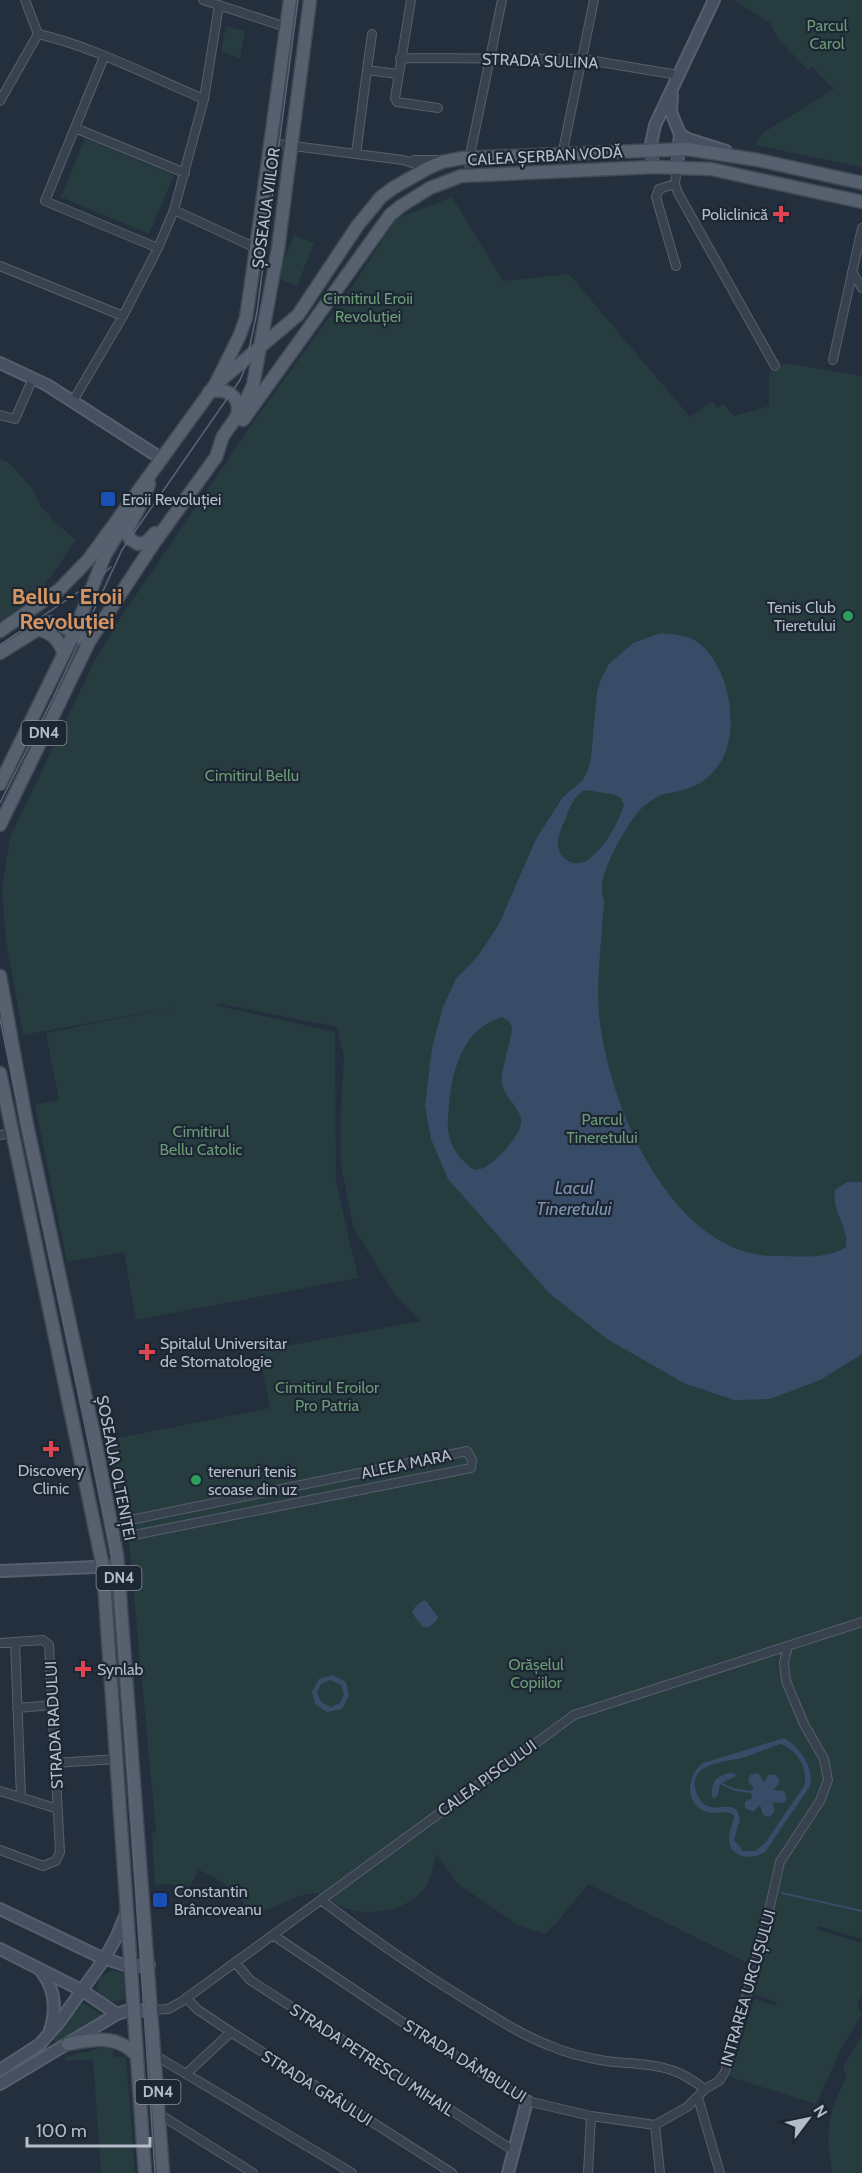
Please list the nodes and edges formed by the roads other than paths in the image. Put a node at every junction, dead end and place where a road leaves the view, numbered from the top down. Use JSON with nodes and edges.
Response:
{"nodes":[{"id":1,"x":25,"y":0,"type":"edge"},
{"id":2,"x":203,"y":0,"type":"edge"},
{"id":3,"x":290,"y":0,"type":"edge"},
{"id":4,"x":310,"y":0,"type":"edge"},
{"id":5,"x":411,"y":0,"type":"edge"},
{"id":6,"x":502,"y":0,"type":"edge"},
{"id":7,"x":594,"y":0,"type":"edge"},
{"id":8,"x":714,"y":0,"type":"edge"},
{"id":9,"x":219,"y":5,"type":"junction"},
{"id":10,"x":286,"y":27,"type":"junction"},
{"id":11,"x":38,"y":34,"type":"junction"},
{"id":12,"x":372,"y":34,"type":"dead end"},
{"id":13,"x":104,"y":57,"type":"junction"},
{"id":14,"x":400,"y":58,"type":"junction"},
{"id":15,"x":489,"y":58,"type":"junction"},
{"id":16,"x":582,"y":59,"type":"junction"},
{"id":17,"x":367,"y":70,"type":"junction"},
{"id":18,"x":398,"y":74,"type":"junction"},
{"id":19,"x":678,"y":75,"type":"junction"},
{"id":20,"x":204,"y":99,"type":"junction"},
{"id":21,"x":0,"y":100,"type":"edge"},
{"id":22,"x":438,"y":108,"type":"dead end"},
{"id":23,"x":674,"y":121,"type":"junction"},
{"id":24,"x":655,"y":124,"type":"junction"},
{"id":25,"x":75,"y":128,"type":"junction"},
{"id":26,"x":680,"y":134,"type":"junction"},
{"id":27,"x":270,"y":143,"type":"junction"},
{"id":28,"x":291,"y":145,"type":"junction"},
{"id":29,"x":680,"y":149,"type":"junction"},
{"id":30,"x":651,"y":150,"type":"junction"},
{"id":31,"x":356,"y":154,"type":"junction"},
{"id":32,"x":562,"y":155,"type":"junction"},
{"id":33,"x":470,"y":158,"type":"junction"},
{"id":34,"x":403,"y":160,"type":"junction"},
{"id":35,"x":449,"y":160,"type":"junction"},
{"id":36,"x":758,"y":160,"type":"junction"},
{"id":37,"x":677,"y":167,"type":"junction"},
{"id":38,"x":428,"y":168,"type":"junction"},
{"id":39,"x":652,"y":168,"type":"junction"},
{"id":40,"x":185,"y":173,"type":"junction"},
{"id":41,"x":469,"y":175,"type":"junction"},
{"id":42,"x":440,"y":183,"type":"junction"},
{"id":43,"x":675,"y":183,"type":"junction"},
{"id":44,"x":862,"y":183,"type":"edge"},
{"id":45,"x":862,"y":202,"type":"edge"},
{"id":46,"x":174,"y":210,"type":"junction"},
{"id":47,"x":862,"y":228,"type":"edge"},
{"id":48,"x":158,"y":248,"type":"junction"},
{"id":49,"x":256,"y":248,"type":"junction"},
{"id":50,"x":0,"y":266,"type":"edge"},
{"id":51,"x":676,"y":266,"type":"dead end"},
{"id":52,"x":852,"y":272,"type":"junction"},
{"id":53,"x":862,"y":288,"type":"edge"},
{"id":54,"x":123,"y":315,"type":"junction"},
{"id":55,"x":259,"y":347,"type":"junction"},
{"id":56,"x":833,"y":360,"type":"dead end"},
{"id":57,"x":0,"y":363,"type":"edge"},
{"id":58,"x":775,"y":366,"type":"dead end"},
{"id":59,"x":33,"y":378,"type":"junction"},
{"id":60,"x":212,"y":389,"type":"junction"},
{"id":61,"x":73,"y":401,"type":"junction"},
{"id":62,"x":0,"y":415,"type":"edge"},
{"id":63,"x":237,"y":416,"type":"junction"},
{"id":64,"x":216,"y":457,"type":"junction"},
{"id":65,"x":162,"y":459,"type":"junction"},
{"id":66,"x":153,"y":471,"type":"junction"},
{"id":67,"x":176,"y":511,"type":"junction"},
{"id":68,"x":36,"y":629,"type":"junction"},
{"id":69,"x":0,"y":631,"type":"edge"},
{"id":70,"x":74,"y":633,"type":"junction"},
{"id":71,"x":89,"y":642,"type":"junction"},
{"id":72,"x":0,"y":653,"type":"edge"},
{"id":73,"x":64,"y":654,"type":"junction"},
{"id":74,"x":0,"y":784,"type":"edge"},
{"id":75,"x":0,"y":825,"type":"edge"},
{"id":76,"x":0,"y":976,"type":"edge"},
{"id":77,"x":0,"y":1073,"type":"edge"},
{"id":78,"x":6,"y":1134,"type":"edge"},
{"id":79,"x":111,"y":1524,"type":"junction"},
{"id":80,"x":114,"y":1539,"type":"junction"},
{"id":81,"x":118,"y":1566,"type":"junction"},
{"id":82,"x":103,"y":1567,"type":"junction"},
{"id":83,"x":0,"y":1571,"type":"edge"},
{"id":84,"x":862,"y":1622,"type":"edge"},
{"id":85,"x":15,"y":1642,"type":"junction"},
{"id":86,"x":0,"y":1643,"type":"edge"},
{"id":87,"x":788,"y":1646,"type":"junction"},
{"id":88,"x":53,"y":1705,"type":"junction"},
{"id":89,"x":17,"y":1708,"type":"junction"},
{"id":90,"x":117,"y":1759,"type":"junction"},
{"id":91,"x":55,"y":1763,"type":"junction"},
{"id":92,"x":0,"y":1791,"type":"edge"},
{"id":93,"x":21,"y":1797,"type":"junction"},
{"id":94,"x":58,"y":1809,"type":"junction"},
{"id":95,"x":0,"y":1850,"type":"edge"},
{"id":96,"x":321,"y":1900,"type":"junction"},
{"id":97,"x":0,"y":1909,"type":"edge"},
{"id":98,"x":127,"y":1913,"type":"junction"},
{"id":99,"x":273,"y":1935,"type":"junction"},
{"id":100,"x":0,"y":1949,"type":"edge"},
{"id":101,"x":105,"y":1958,"type":"junction"},
{"id":102,"x":235,"y":1962,"type":"junction"},
{"id":103,"x":149,"y":1965,"type":"junction"},
{"id":104,"x":130,"y":1967,"type":"junction"},
{"id":105,"x":39,"y":1969,"type":"junction"},
{"id":106,"x":83,"y":1991,"type":"junction"},
{"id":107,"x":186,"y":1998,"type":"junction"},
{"id":108,"x":152,"y":2010,"type":"junction"},
{"id":109,"x":134,"y":2011,"type":"junction"},
{"id":110,"x":117,"y":2014,"type":"junction"},
{"id":111,"x":231,"y":2032,"type":"junction"},
{"id":112,"x":46,"y":2038,"type":"junction"},
{"id":113,"x":68,"y":2044,"type":"junction"},
{"id":114,"x":137,"y":2056,"type":"junction"},
{"id":115,"x":156,"y":2056,"type":"junction"},
{"id":116,"x":0,"y":2070,"type":"edge"},
{"id":117,"x":186,"y":2074,"type":"junction"},
{"id":118,"x":0,"y":2084,"type":"edge"},
{"id":119,"x":705,"y":2089,"type":"junction"},
{"id":120,"x":698,"y":2098,"type":"junction"},
{"id":121,"x":527,"y":2101,"type":"junction"},
{"id":122,"x":159,"y":2114,"type":"junction"},
{"id":123,"x":591,"y":2116,"type":"junction"},
{"id":124,"x":655,"y":2125,"type":"junction"},
{"id":125,"x":514,"y":2151,"type":"junction"},
{"id":126,"x":145,"y":2173,"type":"edge"},
{"id":127,"x":163,"y":2173,"type":"edge"},
{"id":128,"x":253,"y":2173,"type":"edge"},
{"id":129,"x":352,"y":2173,"type":"edge"},
{"id":130,"x":452,"y":2173,"type":"edge"},
{"id":131,"x":508,"y":2173,"type":"edge"},
{"id":132,"x":588,"y":2173,"type":"edge"},
{"id":133,"x":660,"y":2173,"type":"edge"},
{"id":134,"x":720,"y":2173,"type":"edge"}],
"edges":[{"from":1,"to":11,"type":"street"},
{"from":2,"to":9,"type":"street"},
{"from":3,"to":10,"type":"main road","name":"ȘOSEAUA VIILOR"},
{"from":4,"to":28,"type":"main road","name":"ȘOSEAUA VIILOR"},
{"from":5,"to":14,"type":"street"},
{"from":6,"to":15,"type":"street"},
{"from":7,"to":16,"type":"street"},
{"from":8,"to":19,"type":"street"},
{"from":9,"to":10,"type":"street"},
{"from":9,"to":20,"type":"street"},
{"from":10,"to":27,"type":"main road","name":"ȘOSEAUA VIILOR"},
{"from":11,"to":13,"type":"street"},
{"from":11,"to":21,"type":"street"},
{"from":12,"to":17,"type":"street"},
{"from":13,"to":20,"type":"street"},
{"from":13,"to":25,"type":"street"},
{"from":14,"to":15,"type":"street","name":"STRADA SULINA"},
{"from":14,"to":18,"type":"street"},
{"from":15,"to":16,"type":"street","name":"STRADA SULINA"},
{"from":15,"to":33,"type":"street"},
{"from":16,"to":19,"type":"street","name":"STRADA SULINA"},
{"from":16,"to":32,"type":"street"},
{"from":17,"to":18,"type":"street"},
{"from":17,"to":31,"type":"street"},
{"from":18,"to":22,"type":"street"},
{"from":19,"to":23,"type":"street"},
{"from":19,"to":24,"type":"street"},
{"from":20,"to":40,"type":"street"},
{"from":23,"to":24,"type":"street"},
{"from":23,"to":26,"type":"street"},
{"from":24,"to":30,"type":"street"},
{"from":25,"to":40,"type":"street"},
{"from":25,"to":48,"type":"street"},
{"from":26,"to":29,"type":"street"},
{"from":26,"to":36,"type":"street"},
{"from":27,"to":28,"type":"street"},
{"from":27,"to":49,"type":"main road","name":"ȘOSEAUA VIILOR"},
{"from":28,"to":31,"type":"street"},
{"from":28,"to":55,"type":"main road","name":"ȘOSEAUA VIILOR"},
{"from":29,"to":30,"type":"main road","name":"CALEA ȘERBAN VODĂ"},
{"from":29,"to":36,"type":"main road","name":"CALEA ȘERBAN VODĂ"},
{"from":29,"to":37,"type":"street"},
{"from":30,"to":32,"type":"main road","name":"CALEA ȘERBAN VODĂ"},
{"from":30,"to":39,"type":"street"},
{"from":31,"to":34,"type":"street"},
{"from":32,"to":33,"type":"main road","name":"CALEA ȘERBAN VODĂ"},
{"from":33,"to":35,"type":"main road","name":"CALEA ȘERBAN VODĂ"},
{"from":33,"to":41,"type":"street"},
{"from":34,"to":35,"type":"street"},
{"from":34,"to":38,"type":"street"},
{"from":35,"to":38,"type":"main road","name":"CALEA ȘERBAN VODĂ"},
{"from":36,"to":44,"type":"main road","name":"CALEA ȘERBAN VODĂ"},
{"from":37,"to":39,"type":"main road","name":"CALEA ȘERBAN VODĂ"},
{"from":37,"to":43,"type":"street"},
{"from":37,"to":45,"type":"main road","name":"CALEA ȘERBAN VODĂ"},
{"from":38,"to":42,"type":"main road"},
{"from":38,"to":55,"type":"main road","name":"CALEA ȘERBAN VODĂ"},
{"from":39,"to":41,"type":"main road","name":"CALEA ȘERBAN VODĂ"},
{"from":40,"to":46,"type":"street"},
{"from":41,"to":42,"type":"main road","name":"CALEA ȘERBAN VODĂ"},
{"from":42,"to":64,"type":"main road","name":"CALEA ȘERBAN VODĂ"},
{"from":43,"to":51,"type":"street"},
{"from":43,"to":58,"type":"street"},
{"from":46,"to":48,"type":"street"},
{"from":46,"to":49,"type":"street"},
{"from":47,"to":52,"type":"street"},
{"from":48,"to":54,"type":"street"},
{"from":49,"to":60,"type":"main road","name":"ȘOSEAUA VIILOR"},
{"from":50,"to":54,"type":"street"},
{"from":52,"to":53,"type":"street"},
{"from":52,"to":56,"type":"street"},
{"from":54,"to":61,"type":"street"},
{"from":55,"to":60,"type":"main road","name":"CALEA ȘERBAN VODĂ"},
{"from":55,"to":63,"type":"main road","name":"ȘOSEAUA VIILOR"},
{"from":57,"to":59,"type":"street"},
{"from":59,"to":61,"type":"street"},
{"from":59,"to":62,"type":"street"},
{"from":60,"to":63,"type":"main road"},
{"from":60,"to":65,"type":"main road"},
{"from":61,"to":65,"type":"street"},
{"from":63,"to":64,"type":"main road","name":"ȘOSEAUA VIILOR"},
{"from":64,"to":67,"type":"main road"},
{"from":65,"to":66,"type":"main road"},
{"from":66,"to":67,"type":"main road"},
{"from":66,"to":69,"type":"main road"},
{"from":66,"to":70,"type":"main road","number":"DN4"},
{"from":67,"to":71,"type":"main road"},
{"from":68,"to":70,"type":"main road"},
{"from":68,"to":72,"type":"main road"},
{"from":68,"to":73,"type":"main road"},
{"from":70,"to":71,"type":"main road"},
{"from":70,"to":73,"type":"main road","number":"DN4"},
{"from":71,"to":75,"type":"main road","number":"DN4"},
{"from":73,"to":74,"type":"main road","number":"DN4"},
{"from":76,"to":79,"type":"main road","name":"ȘOSEAUA OLTENIȚEI","number":"DN4"},
{"from":77,"to":78,"type":"main road","name":"ȘOSEAUA OLTENIȚEI","number":"DN4"},
{"from":78,"to":82,"type":"main road","name":"ȘOSEAUA OLTENIȚEI","number":"DN4"},
{"from":79,"to":80,"type":"main road","name":"ȘOSEAUA OLTENIȚEI","number":"DN4"},
{"from":79,"to":80,"type":"street","name":"ALEEA MARA"},
{"from":80,"to":81,"type":"main road","name":"ȘOSEAUA OLTENIȚEI","number":"DN4"},
{"from":81,"to":82,"type":"street"},
{"from":81,"to":103,"type":"main road","name":"ȘOSEAUA OLTENIȚEI","number":"DN4"},
{"from":82,"to":83,"type":"street"},
{"from":82,"to":90,"type":"main road","name":"ȘOSEAUA OLTENIȚEI","number":"DN4"},
{"from":84,"to":87,"type":"street","name":"CALEA PISCULUI"},
{"from":85,"to":86,"type":"street"},
{"from":85,"to":88,"type":"street","name":"STRADA RADULUI"},
{"from":85,"to":89,"type":"street"},
{"from":87,"to":96,"type":"street","name":"CALEA PISCULUI"},
{"from":87,"to":119,"type":"street","name":"INTRAREA URCUȘULUI"},
{"from":88,"to":89,"type":"street"},
{"from":88,"to":91,"type":"street","name":"STRADA RADULUI"},
{"from":89,"to":93,"type":"street"},
{"from":90,"to":91,"type":"street"},
{"from":90,"to":98,"type":"main road","name":"ȘOSEAUA OLTENIȚEI","number":"DN4"},
{"from":91,"to":94,"type":"street","name":"STRADA RADULUI"},
{"from":92,"to":93,"type":"street","name":"STRADA RADULUI"},
{"from":93,"to":94,"type":"street","name":"STRADA RADULUI"},
{"from":94,"to":95,"type":"street","name":"STRADA RADULUI"},
{"from":96,"to":99,"type":"street","name":"CALEA PISCULUI"},
{"from":96,"to":119,"type":"street"},
{"from":97,"to":101,"type":"street"},
{"from":98,"to":101,"type":"street"},
{"from":98,"to":104,"type":"main road","name":"ȘOSEAUA OLTENIȚEI","number":"DN4"},
{"from":99,"to":102,"type":"street","name":"CALEA PISCULUI"},
{"from":99,"to":121,"type":"street","name":"STRADA DÂMBULUI"},
{"from":100,"to":105,"type":"street"},
{"from":101,"to":104,"type":"street"},
{"from":101,"to":106,"type":"street"},
{"from":102,"to":107,"type":"street","name":"CALEA PISCULUI"},
{"from":102,"to":125,"type":"street","name":"STRADA PETRESCU MIHAIL"},
{"from":103,"to":104,"type":"street"},
{"from":103,"to":108,"type":"main road","name":"ȘOSEAUA OLTENIȚEI","number":"DN4"},
{"from":104,"to":109,"type":"main road","name":"ȘOSEAUA OLTENIȚEI","number":"DN4"},
{"from":105,"to":106,"type":"street"},
{"from":105,"to":112,"type":"street"},
{"from":106,"to":110,"type":"street"},
{"from":106,"to":112,"type":"street"},
{"from":107,"to":108,"type":"street","name":"CALEA PISCULUI"},
{"from":107,"to":111,"type":"street","name":"STRADA GRÂULUI"},
{"from":108,"to":109,"type":"street"},
{"from":108,"to":115,"type":"main road","name":"ȘOSEAUA OLTENIȚEI","number":"DN4"},
{"from":109,"to":110,"type":"street"},
{"from":109,"to":114,"type":"main road","name":"ȘOSEAUA OLTENIȚEI","number":"DN4"},
{"from":110,"to":113,"type":"street"},
{"from":111,"to":117,"type":"street"},
{"from":111,"to":130,"type":"street","name":"STRADA GRÂULUI"},
{"from":112,"to":116,"type":"street"},
{"from":113,"to":114,"type":"main road"},
{"from":113,"to":118,"type":"street"},
{"from":114,"to":126,"type":"main road","name":"ȘOSEAUA OLTENIȚEI","number":"DN4"},
{"from":115,"to":117,"type":"street"},
{"from":115,"to":122,"type":"main road","name":"ȘOSEAUA OLTENIȚEI","number":"DN4"},
{"from":117,"to":129,"type":"street"},
{"from":119,"to":120,"type":"street"},
{"from":120,"to":124,"type":"street"},
{"from":120,"to":134,"type":"street"},
{"from":121,"to":123,"type":"street","name":"STRADA DÂMBULUI"},
{"from":121,"to":125,"type":"street"},
{"from":122,"to":127,"type":"main road","name":"ȘOSEAUA OLTENIȚEI","number":"DN4"},
{"from":122,"to":128,"type":"street"},
{"from":123,"to":124,"type":"street","name":"STRADA DÂMBULUI"},
{"from":123,"to":132,"type":"street"},
{"from":124,"to":133,"type":"street"},
{"from":125,"to":131,"type":"street"}]}
